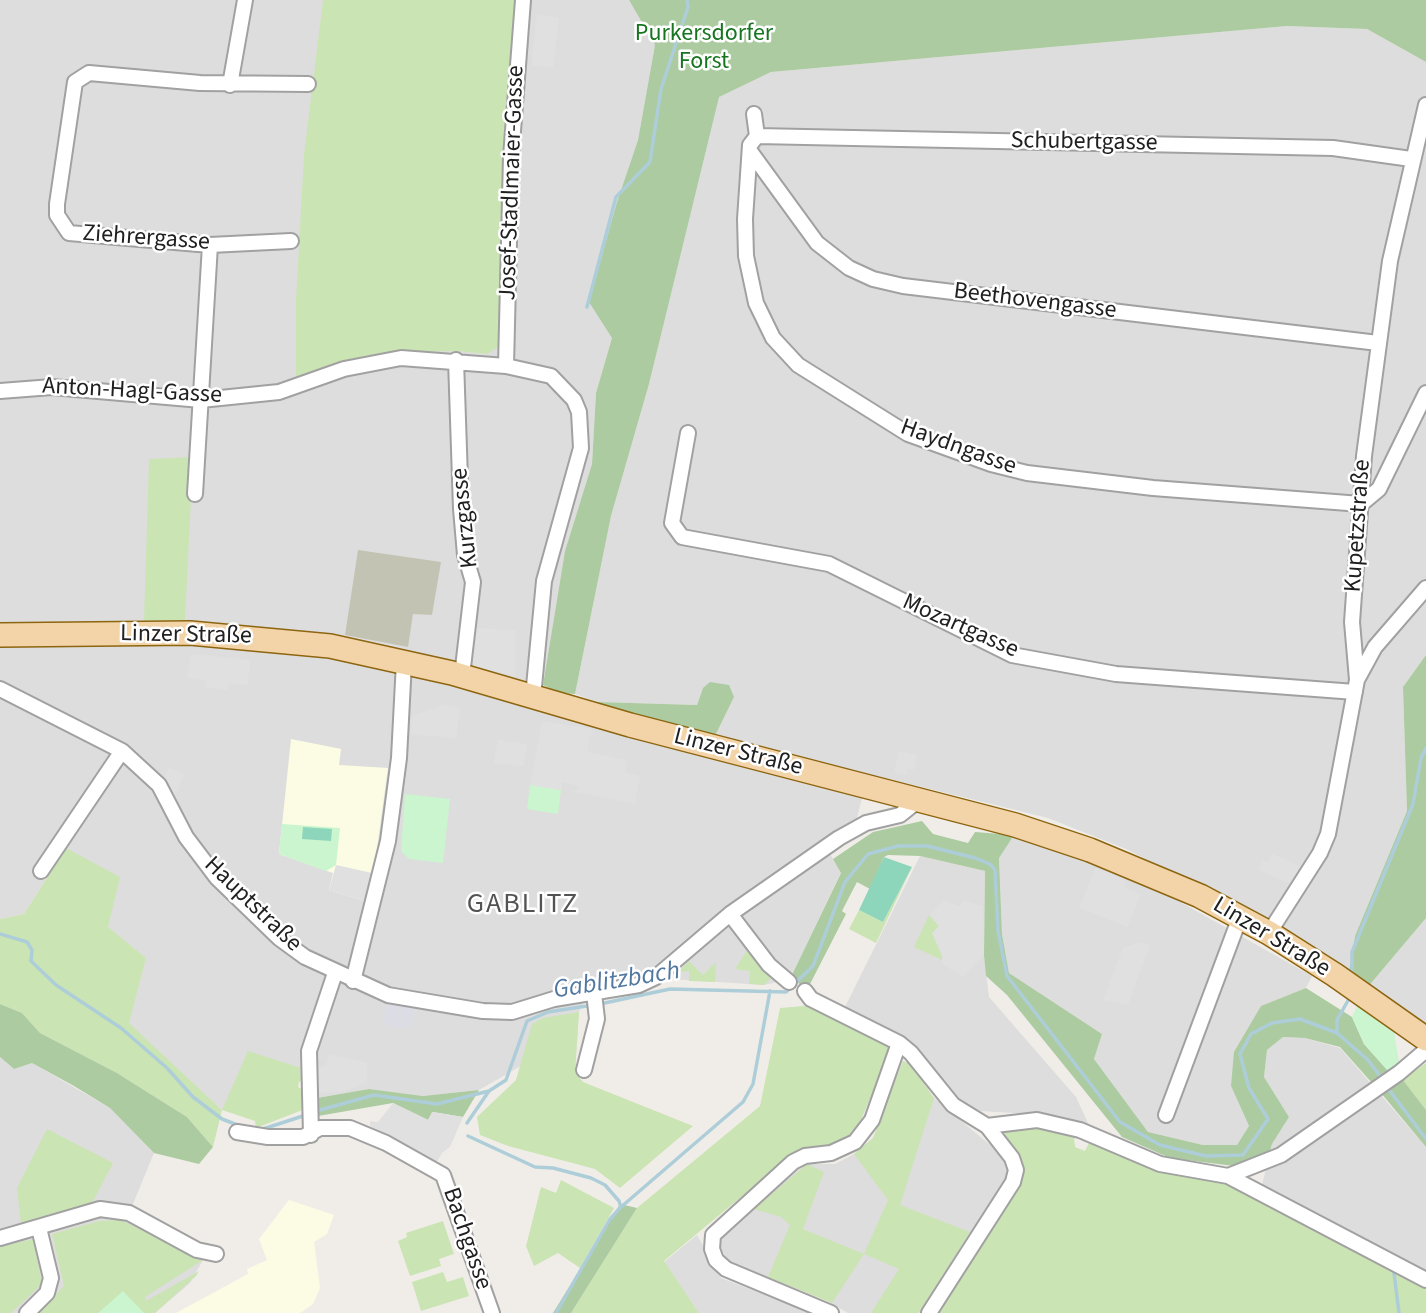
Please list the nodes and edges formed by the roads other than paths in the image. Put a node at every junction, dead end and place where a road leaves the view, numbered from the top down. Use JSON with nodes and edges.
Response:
{"nodes":[{"id":1,"x":245,"y":0,"type":"edge"},
{"id":2,"x":523,"y":0,"type":"edge"},
{"id":3,"x":308,"y":84,"type":"dead end"},
{"id":4,"x":230,"y":85,"type":"junction"},
{"id":5,"x":1426,"y":105,"type":"edge"},
{"id":6,"x":754,"y":114,"type":"dead end"},
{"id":7,"x":757,"y":136,"type":"junction"},
{"id":8,"x":750,"y":151,"type":"junction"},
{"id":9,"x":1412,"y":159,"type":"junction"},
{"id":10,"x":291,"y":241,"type":"dead end"},
{"id":11,"x":211,"y":245,"type":"junction"},
{"id":12,"x":1378,"y":344,"type":"junction"},
{"id":13,"x":456,"y":360,"type":"junction"},
{"id":14,"x":506,"y":366,"type":"junction"},
{"id":15,"x":0,"y":391,"type":"edge"},
{"id":16,"x":1426,"y":393,"type":"edge"},
{"id":17,"x":201,"y":400,"type":"junction"},
{"id":18,"x":688,"y":433,"type":"dead end"},
{"id":19,"x":195,"y":494,"type":"dead end"},
{"id":20,"x":1361,"y":504,"type":"junction"},
{"id":21,"x":1426,"y":588,"type":"edge"},
{"id":22,"x":0,"y":635,"type":"edge"},
{"id":23,"x":404,"y":662,"type":"junction"},
{"id":24,"x":462,"y":676,"type":"junction"},
{"id":25,"x":1356,"y":686,"type":"junction"},
{"id":26,"x":0,"y":689,"type":"edge"},
{"id":27,"x":533,"y":696,"type":"junction"},
{"id":28,"x":122,"y":751,"type":"junction"},
{"id":29,"x":920,"y":799,"type":"junction"},
{"id":30,"x":41,"y":871,"type":"dead end"},
{"id":31,"x":730,"y":914,"type":"junction"},
{"id":32,"x":1240,"y":917,"type":"junction"},
{"id":33,"x":1269,"y":933,"type":"junction"},
{"id":34,"x":335,"y":972,"type":"junction"},
{"id":35,"x":353,"y":981,"type":"junction"},
{"id":36,"x":789,"y":982,"type":"dead end"},
{"id":37,"x":805,"y":991,"type":"dead end"},
{"id":38,"x":595,"y":1001,"type":"junction"},
{"id":39,"x":1426,"y":1039,"type":"edge"},
{"id":40,"x":899,"y":1043,"type":"junction"},
{"id":41,"x":1426,"y":1050,"type":"edge"},
{"id":42,"x":584,"y":1070,"type":"dead end"},
{"id":43,"x":1166,"y":1115,"type":"dead end"},
{"id":44,"x":987,"y":1126,"type":"junction"},
{"id":45,"x":311,"y":1130,"type":"junction"},
{"id":46,"x":237,"y":1132,"type":"dead end"},
{"id":47,"x":1257,"y":1167,"type":"junction"},
{"id":48,"x":1228,"y":1176,"type":"junction"},
{"id":49,"x":1249,"y":1187,"type":"junction"},
{"id":50,"x":39,"y":1228,"type":"junction"},
{"id":51,"x":0,"y":1238,"type":"edge"},
{"id":52,"x":216,"y":1254,"type":"dead end"},
{"id":53,"x":1426,"y":1280,"type":"edge"},
{"id":54,"x":27,"y":1313,"type":"edge"},
{"id":55,"x":492,"y":1313,"type":"edge"},
{"id":56,"x":831,"y":1313,"type":"edge"},
{"id":57,"x":929,"y":1313,"type":"edge"}],
"edges":[{"from":1,"to":4,"type":"street"},
{"from":2,"to":14,"type":"street","name":"Josef-Stadlmaier-Gasse"},
{"from":3,"to":4,"type":"street"},
{"from":4,"to":11,"type":"street","name":"Ziehrergasse"},
{"from":5,"to":9,"type":"street","name":"Kupetzstraße"},
{"from":6,"to":7,"type":"street"},
{"from":7,"to":8,"type":"street","name":"Haydngasse"},
{"from":7,"to":9,"type":"street","name":"Schubertgasse"},
{"from":8,"to":12,"type":"street","name":"Beethovengasse"},
{"from":8,"to":20,"type":"street","name":"Haydngasse"},
{"from":9,"to":12,"type":"street","name":"Kupetzstraße"},
{"from":10,"to":11,"type":"street","name":"Ziehrergasse"},
{"from":11,"to":17,"type":"street"},
{"from":12,"to":20,"type":"street","name":"Kupetzstraße"},
{"from":13,"to":14,"type":"street","name":"Anton-Hagl-Gasse"},
{"from":13,"to":17,"type":"street","name":"Anton-Hagl-Gasse"},
{"from":13,"to":24,"type":"street","name":"Kurzgasse"},
{"from":14,"to":27,"type":"street","name":"Anton-Hagl-Gasse"},
{"from":15,"to":17,"type":"street","name":"Anton-Hagl-Gasse"},
{"from":16,"to":20,"type":"street"},
{"from":17,"to":19,"type":"street"},
{"from":18,"to":25,"type":"street","name":"Mozartgasse"},
{"from":20,"to":25,"type":"street","name":"Kupetzstraße"},
{"from":21,"to":25,"type":"street"},
{"from":22,"to":23,"type":"main road","name":"Linzer Straße"},
{"from":23,"to":24,"type":"main road","name":"Linzer Straße"},
{"from":23,"to":35,"type":"street"},
{"from":24,"to":27,"type":"main road","name":"Linzer Straße"},
{"from":25,"to":33,"type":"street","name":"Kupetzstraße"},
{"from":26,"to":28,"type":"street","name":"Hauptstraße"},
{"from":27,"to":29,"type":"main road","name":"Linzer Straße"},
{"from":28,"to":30,"type":"street"},
{"from":28,"to":34,"type":"street","name":"Hauptstraße"},
{"from":29,"to":31,"type":"street","name":"Hauptstraße"},
{"from":29,"to":32,"type":"main road","name":"Linzer Straße"},
{"from":31,"to":36,"type":"street"},
{"from":31,"to":38,"type":"street","name":"Hauptstraße"},
{"from":32,"to":33,"type":"main road","name":"Linzer Straße"},
{"from":32,"to":43,"type":"street"},
{"from":33,"to":39,"type":"main road","name":"Linzer Straße"},
{"from":34,"to":35,"type":"street","name":"Hauptstraße"},
{"from":34,"to":45,"type":"street"},
{"from":35,"to":38,"type":"street","name":"Hauptstraße"},
{"from":37,"to":40,"type":"street"},
{"from":38,"to":42,"type":"street"},
{"from":40,"to":44,"type":"street"},
{"from":40,"to":56,"type":"street"},
{"from":41,"to":47,"type":"street"},
{"from":44,"to":48,"type":"street"},
{"from":44,"to":57,"type":"street"},
{"from":45,"to":46,"type":"street","name":"Bachgasse"},
{"from":45,"to":55,"type":"street","name":"Bachgasse"},
{"from":47,"to":48,"type":"street"},
{"from":47,"to":49,"type":"street"},
{"from":48,"to":49,"type":"street"},
{"from":49,"to":53,"type":"street"},
{"from":50,"to":51,"type":"street"},
{"from":50,"to":52,"type":"street"},
{"from":50,"to":54,"type":"street"}]}
